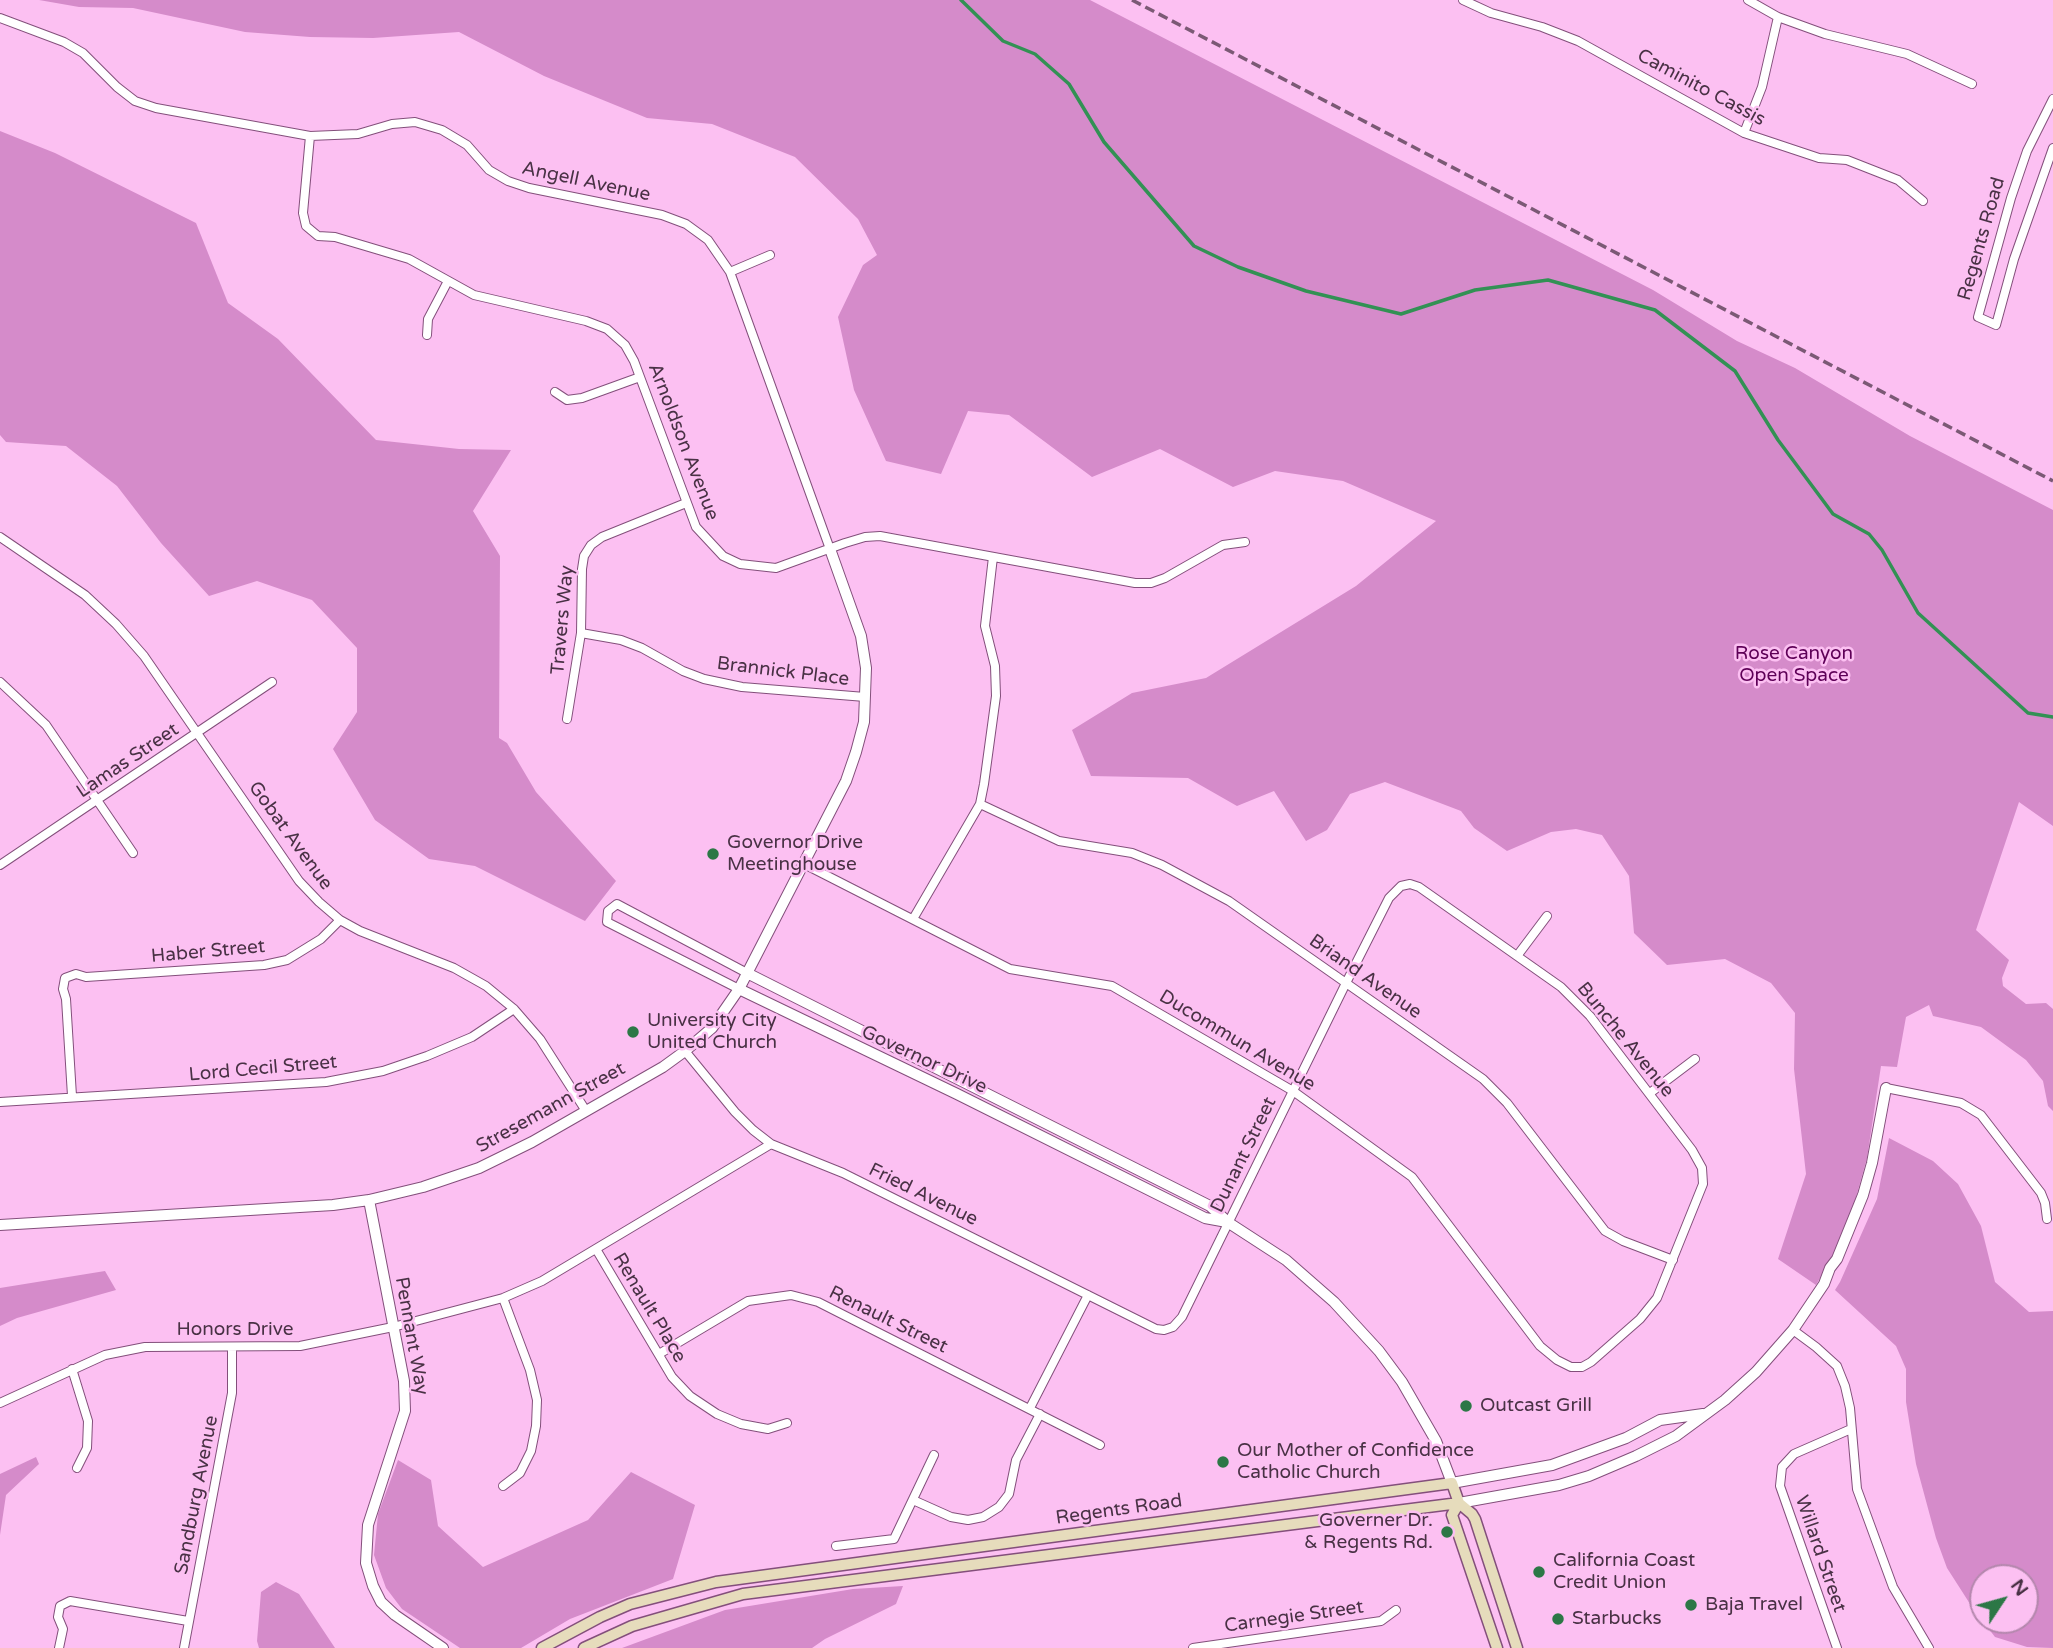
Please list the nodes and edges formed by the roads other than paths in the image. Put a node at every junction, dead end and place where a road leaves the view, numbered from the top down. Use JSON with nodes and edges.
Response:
{"nodes":[{"id":1,"x":1463,"y":0,"type":"edge"},
{"id":2,"x":1748,"y":0,"type":"edge"},
{"id":3,"x":1777,"y":17,"type":"junction"},
{"id":4,"x":0,"y":19,"type":"edge"},
{"id":5,"x":1972,"y":84,"type":"dead end"},
{"id":6,"x":2053,"y":99,"type":"edge"},
{"id":7,"x":1744,"y":133,"type":"junction"},
{"id":8,"x":310,"y":135,"type":"junction"},
{"id":9,"x":2053,"y":148,"type":"edge"},
{"id":10,"x":1923,"y":201,"type":"dead end"},
{"id":11,"x":770,"y":255,"type":"dead end"},
{"id":12,"x":730,"y":272,"type":"junction"},
{"id":13,"x":448,"y":281,"type":"junction"},
{"id":14,"x":427,"y":335,"type":"dead end"},
{"id":15,"x":640,"y":377,"type":"junction"},
{"id":16,"x":555,"y":392,"type":"dead end"},
{"id":17,"x":686,"y":503,"type":"junction"},
{"id":18,"x":0,"y":537,"type":"edge"},
{"id":19,"x":1245,"y":542,"type":"dead end"},
{"id":20,"x":830,"y":549,"type":"junction"},
{"id":21,"x":993,"y":557,"type":"junction"},
{"id":22,"x":581,"y":633,"type":"junction"},
{"id":23,"x":0,"y":681,"type":"edge"},
{"id":24,"x":272,"y":682,"type":"dead end"},
{"id":25,"x":865,"y":697,"type":"junction"},
{"id":26,"x":567,"y":719,"type":"dead end"},
{"id":27,"x":197,"y":733,"type":"junction"},
{"id":28,"x":98,"y":800,"type":"junction"},
{"id":29,"x":979,"y":804,"type":"junction"},
{"id":30,"x":133,"y":853,"type":"dead end"},
{"id":31,"x":804,"y":864,"type":"junction"},
{"id":32,"x":0,"y":865,"type":"edge"},
{"id":33,"x":1401,"y":886,"type":"joint"},
{"id":34,"x":1547,"y":916,"type":"dead end"},
{"id":35,"x":913,"y":919,"type":"junction"},
{"id":36,"x":340,"y":920,"type":"junction"},
{"id":37,"x":1517,"y":956,"type":"junction"},
{"id":38,"x":747,"y":973,"type":"junction"},
{"id":39,"x":1346,"y":983,"type":"junction"},
{"id":40,"x":739,"y":989,"type":"junction"},
{"id":41,"x":514,"y":1009,"type":"junction"},
{"id":42,"x":685,"y":1051,"type":"junction"},
{"id":43,"x":1695,"y":1059,"type":"dead end"},
{"id":44,"x":1886,"y":1088,"type":"joint"},
{"id":45,"x":1293,"y":1091,"type":"junction"},
{"id":46,"x":1650,"y":1093,"type":"junction"},
{"id":47,"x":72,"y":1096,"type":"junction"},
{"id":48,"x":0,"y":1102,"type":"edge"},
{"id":49,"x":586,"y":1111,"type":"junction"},
{"id":50,"x":771,"y":1144,"type":"junction"},
{"id":51,"x":369,"y":1200,"type":"junction"},
{"id":52,"x":2047,"y":1219,"type":"dead end"},
{"id":53,"x":1229,"y":1223,"type":"junction"},
{"id":54,"x":0,"y":1225,"type":"edge"},
{"id":55,"x":596,"y":1249,"type":"junction"},
{"id":56,"x":1672,"y":1260,"type":"junction"},
{"id":57,"x":1088,"y":1294,"type":"junction"},
{"id":58,"x":503,"y":1297,"type":"junction"},
{"id":59,"x":1172,"y":1326,"type":"joint"},
{"id":60,"x":393,"y":1327,"type":"junction"},
{"id":61,"x":1793,"y":1330,"type":"junction"},
{"id":62,"x":232,"y":1347,"type":"junction"},
{"id":63,"x":659,"y":1354,"type":"junction"},
{"id":64,"x":72,"y":1369,"type":"junction"},
{"id":65,"x":0,"y":1403,"type":"edge"},
{"id":66,"x":1030,"y":1408,"type":"junction"},
{"id":67,"x":1040,"y":1413,"type":"junction"},
{"id":68,"x":1703,"y":1415,"type":"junction"},
{"id":69,"x":787,"y":1423,"type":"dead end"},
{"id":70,"x":1851,"y":1429,"type":"junction"},
{"id":71,"x":1100,"y":1445,"type":"dead end"},
{"id":72,"x":934,"y":1455,"type":"dead end"},
{"id":73,"x":77,"y":1468,"type":"dead end"},
{"id":74,"x":1452,"y":1483,"type":"junction"},
{"id":75,"x":503,"y":1486,"type":"dead end"},
{"id":76,"x":913,"y":1500,"type":"junction"},
{"id":77,"x":1459,"y":1503,"type":"junction"},
{"id":78,"x":836,"y":1546,"type":"dead end"},
{"id":79,"x":1396,"y":1610,"type":"dead end"},
{"id":80,"x":188,"y":1620,"type":"junction"},
{"id":81,"x":1240,"y":1645,"type":"edge"},
{"id":82,"x":60,"y":1648,"type":"edge"},
{"id":83,"x":184,"y":1648,"type":"edge"},
{"id":84,"x":443,"y":1648,"type":"edge"},
{"id":85,"x":542,"y":1648,"type":"edge"},
{"id":86,"x":584,"y":1648,"type":"edge"},
{"id":87,"x":1193,"y":1648,"type":"edge"},
{"id":88,"x":1497,"y":1648,"type":"edge"},
{"id":89,"x":1517,"y":1648,"type":"edge"},
{"id":90,"x":1837,"y":1648,"type":"edge"},
{"id":91,"x":1929,"y":1648,"type":"edge"}],
"edges":[{"from":1,"to":7,"type":"street","name":"Caminito Cassis"},
{"from":2,"to":3,"type":"street"},
{"from":3,"to":5,"type":"street"},
{"from":3,"to":7,"type":"street"},
{"from":4,"to":8,"type":"street","name":"Angell Avenue"},
{"from":6,"to":9,"type":"street","name":"Regents Road"},
{"from":7,"to":10,"type":"street","name":"Caminito Cassis"},
{"from":8,"to":12,"type":"street","name":"Angell Avenue"},
{"from":8,"to":13,"type":"street","name":"Arnoldson Avenue"},
{"from":11,"to":12,"type":"street"},
{"from":12,"to":20,"type":"street","name":"Angell Avenue"},
{"from":13,"to":14,"type":"street"},
{"from":13,"to":15,"type":"street","name":"Arnoldson Avenue"},
{"from":15,"to":16,"type":"street"},
{"from":15,"to":17,"type":"street","name":"Arnoldson Avenue"},
{"from":17,"to":20,"type":"street","name":"Arnoldson Avenue"},
{"from":17,"to":22,"type":"street","name":"Travers Way"},
{"from":18,"to":27,"type":"street","name":"Gobat Avenue"},
{"from":19,"to":21,"type":"street","name":"Arnoldson Avenue"},
{"from":20,"to":21,"type":"street","name":"Arnoldson Avenue"},
{"from":20,"to":25,"type":"street","name":"Stresemann Street"},
{"from":21,"to":29,"type":"street"},
{"from":22,"to":25,"type":"street","name":"Brannick Place"},
{"from":22,"to":26,"type":"street","name":"Travers Way"},
{"from":23,"to":28,"type":"street"},
{"from":24,"to":27,"type":"street","name":"Lamas Street"},
{"from":25,"to":31,"type":"street","name":"Stresemann Street"},
{"from":27,"to":28,"type":"street","name":"Lamas Street"},
{"from":27,"to":36,"type":"street","name":"Gobat Avenue"},
{"from":28,"to":30,"type":"street"},
{"from":28,"to":32,"type":"street","name":"Lamas Street"},
{"from":29,"to":35,"type":"street"},
{"from":29,"to":39,"type":"street","name":"Briand Avenue"},
{"from":31,"to":35,"type":"street","name":"Ducommun Avenue"},
{"from":31,"to":38,"type":"street","name":"Stresemann Street"},
{"from":33,"to":37,"type":"street","name":"Bunche Avenue"},
{"from":33,"to":39,"type":"street","name":"Dunant Street"},
{"from":34,"to":37,"type":"street"},
{"from":35,"to":45,"type":"street","name":"Ducommun Avenue"},
{"from":36,"to":41,"type":"street","name":"Gobat Avenue"},
{"from":36,"to":47,"type":"street","name":"Haber Street"},
{"from":37,"to":46,"type":"street","name":"Bunche Avenue"},
{"from":38,"to":40,"type":"street","name":"Stresemann Street"},
{"from":38,"to":40,"type":"street","name":"Governor Drive"},
{"from":38,"to":53,"type":"street","name":"Governor Drive"},
{"from":39,"to":45,"type":"street","name":"Dunant Street"},
{"from":39,"to":56,"type":"street","name":"Briand Avenue"},
{"from":40,"to":42,"type":"street","name":"Stresemann Street"},
{"from":40,"to":53,"type":"street","name":"Governor Drive"},
{"from":41,"to":47,"type":"street","name":"Lord Cecil Street"},
{"from":41,"to":49,"type":"street","name":"Gobat Avenue"},
{"from":42,"to":49,"type":"street","name":"Stresemann Street"},
{"from":42,"to":50,"type":"street","name":"Fried Avenue"},
{"from":43,"to":46,"type":"street"},
{"from":44,"to":52,"type":"street"},
{"from":44,"to":61,"type":"street","name":"Regents Road"},
{"from":45,"to":53,"type":"street","name":"Dunant Street"},
{"from":45,"to":56,"type":"street","name":"Ducommun Avenue"},
{"from":46,"to":56,"type":"street","name":"Bunche Avenue"},
{"from":47,"to":48,"type":"street","name":"Lord Cecil Street"},
{"from":49,"to":51,"type":"street","name":"Stresemann Street"},
{"from":50,"to":55,"type":"street","name":"Honors Drive"},
{"from":50,"to":57,"type":"street","name":"Fried Avenue"},
{"from":51,"to":54,"type":"street","name":"Stresemann Street"},
{"from":51,"to":60,"type":"street","name":"Pennant Way"},
{"from":53,"to":59,"type":"street","name":"Dunant Street"},
{"from":53,"to":74,"type":"street","name":"Governor Drive"},
{"from":55,"to":58,"type":"street","name":"Honors Drive"},
{"from":55,"to":63,"type":"street","name":"Renault Place"},
{"from":57,"to":59,"type":"street","name":"Fried Avenue"},
{"from":57,"to":66,"type":"street"},
{"from":58,"to":60,"type":"street","name":"Honors Drive"},
{"from":58,"to":75,"type":"street"},
{"from":60,"to":62,"type":"street","name":"Honors Drive"},
{"from":60,"to":84,"type":"street","name":"Pennant Way"},
{"from":61,"to":68,"type":"street","name":"Regents Road"},
{"from":61,"to":70,"type":"street"},
{"from":62,"to":64,"type":"street","name":"Honors Drive"},
{"from":62,"to":80,"type":"street","name":"Sandburg Avenue"},
{"from":63,"to":66,"type":"street","name":"Renault Street"},
{"from":63,"to":69,"type":"street","name":"Renault Place"},
{"from":64,"to":65,"type":"street","name":"Honors Drive"},
{"from":64,"to":73,"type":"street"},
{"from":66,"to":67,"type":"street","name":"Renault Street"},
{"from":67,"to":71,"type":"street","name":"Renault Street"},
{"from":67,"to":76,"type":"street"},
{"from":68,"to":74,"type":"street","name":"Regents Road"},
{"from":68,"to":77,"type":"street","name":"Regents Road"},
{"from":70,"to":90,"type":"street","name":"Willard Street"},
{"from":70,"to":91,"type":"street"},
{"from":72,"to":76,"type":"street"},
{"from":74,"to":77,"type":"main road","name":"Governor Drive"},
{"from":74,"to":85,"type":"main road","name":"Regents Road"},
{"from":76,"to":78,"type":"street"},
{"from":77,"to":86,"type":"main road","name":"Regents Road"},
{"from":77,"to":88,"type":"main road","name":"Governor Drive"},
{"from":77,"to":89,"type":"main road","name":"Governor Drive"},
{"from":79,"to":81,"type":"street","name":"Carnegie Street"},
{"from":80,"to":82,"type":"street"},
{"from":80,"to":83,"type":"street","name":"Sandburg Avenue"},
{"from":81,"to":87,"type":"street","name":"Carnegie Street"}]}
